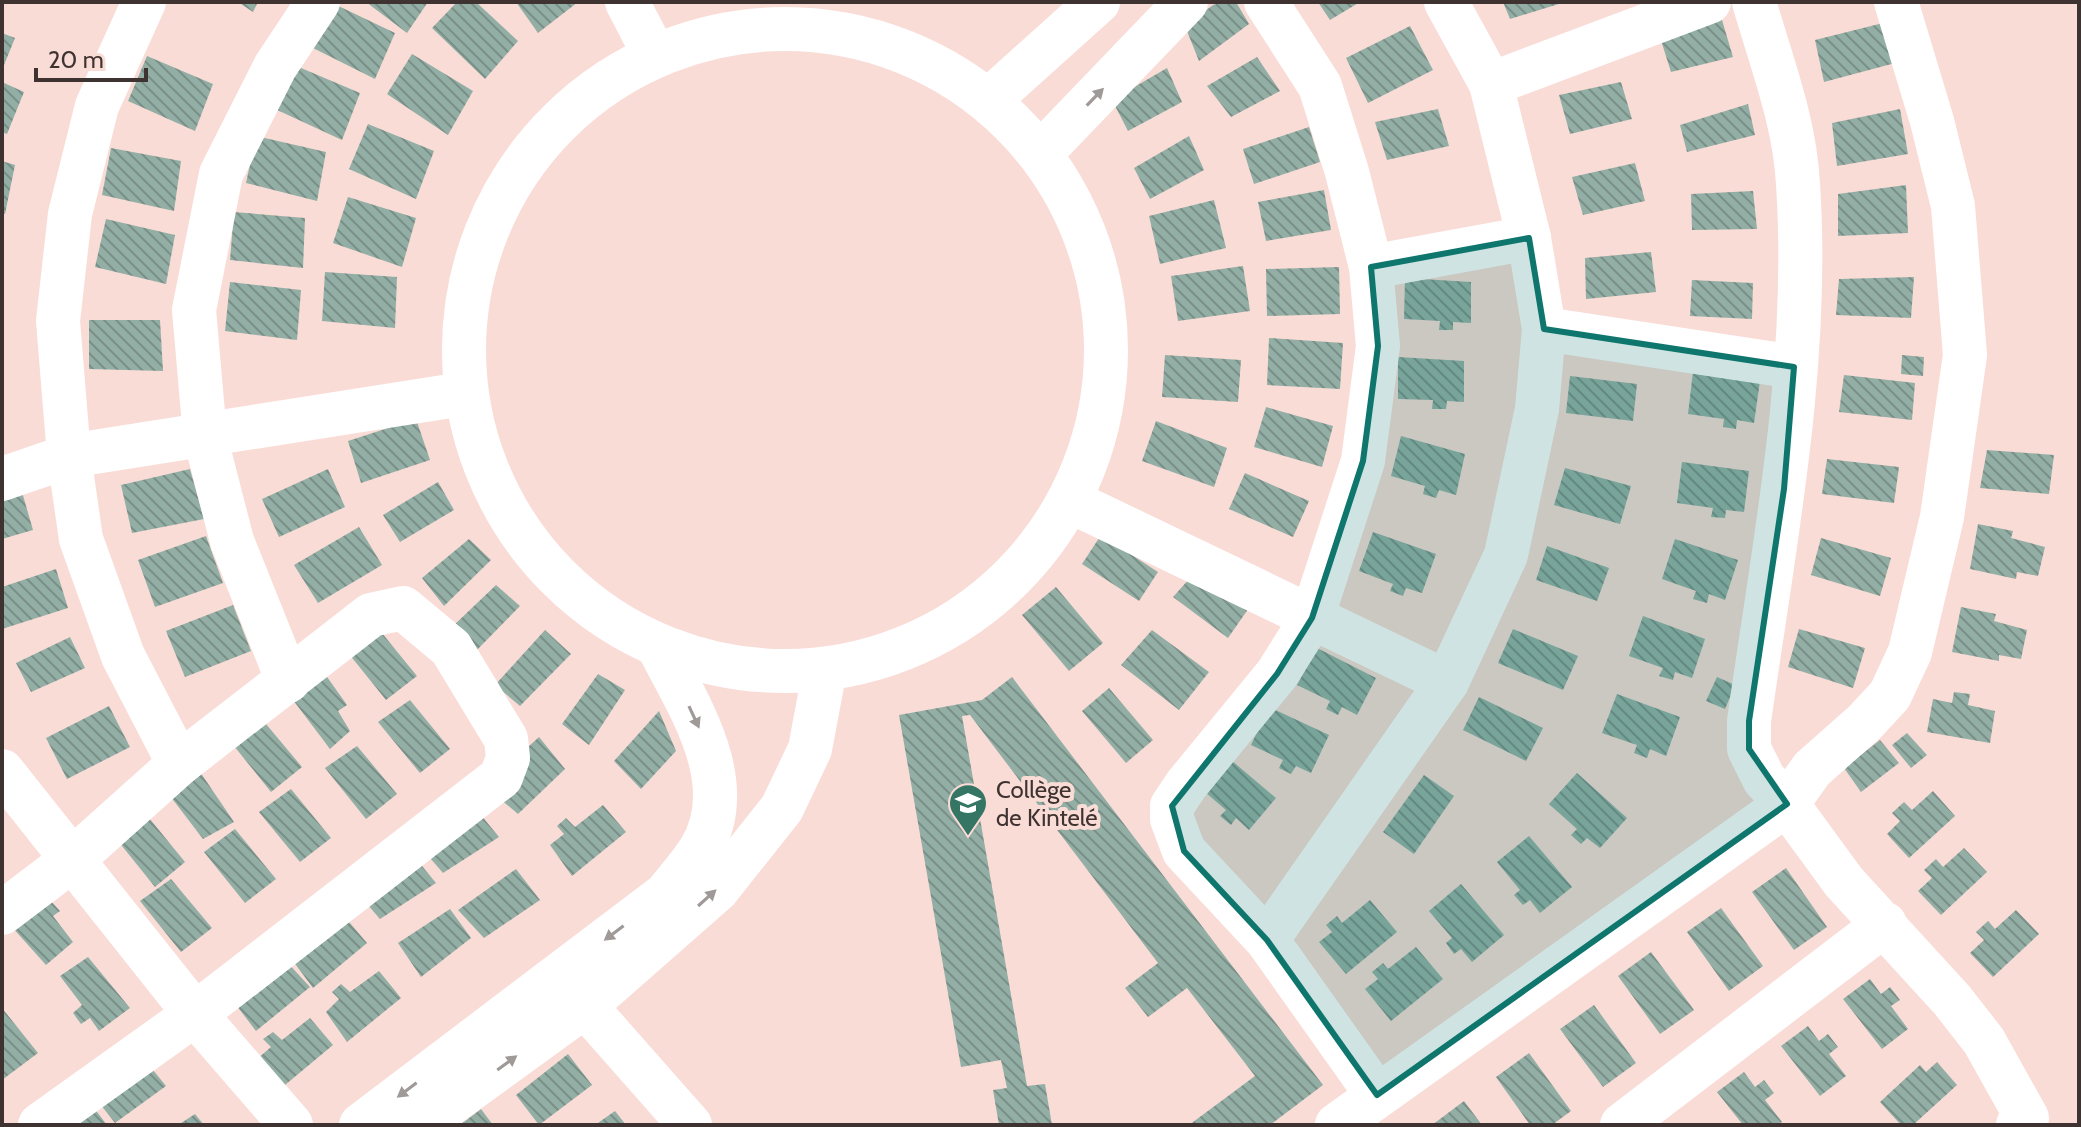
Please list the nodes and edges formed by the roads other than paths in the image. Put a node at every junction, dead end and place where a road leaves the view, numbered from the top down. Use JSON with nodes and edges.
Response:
{"nodes":[{"id":1,"x":144,"y":2,"type":"edge"},
{"id":2,"x":318,"y":2,"type":"edge"},
{"id":3,"x":627,"y":2,"type":"edge"},
{"id":4,"x":1098,"y":2,"type":"edge"},
{"id":5,"x":1186,"y":2,"type":"edge"},
{"id":6,"x":1266,"y":2,"type":"edge"},
{"id":7,"x":1446,"y":2,"type":"edge"},
{"id":8,"x":1709,"y":2,"type":"edge"},
{"id":9,"x":1754,"y":2,"type":"edge"},
{"id":10,"x":1896,"y":2,"type":"edge"},
{"id":11,"x":654,"y":54,"type":"junction"},
{"id":12,"x":1491,"y":84,"type":"junction"},
{"id":13,"x":989,"y":100,"type":"junction"},
{"id":14,"x":1041,"y":153,"type":"junction"},
{"id":15,"x":1529,"y":238,"type":"junction"},
{"id":16,"x":1371,"y":267,"type":"junction"},
{"id":17,"x":1544,"y":329,"type":"junction"},
{"id":18,"x":1794,"y":367,"type":"junction"},
{"id":19,"x":463,"y":394,"type":"junction"},
{"id":20,"x":205,"y":436,"type":"junction"},
{"id":21,"x":69,"y":456,"type":"junction"},
{"id":22,"x":2,"y":479,"type":"edge"},
{"id":23,"x":1072,"y":502,"type":"junction"},
{"id":24,"x":1312,"y":618,"type":"junction"},
{"id":25,"x":659,"y":648,"type":"junction"},
{"id":26,"x":825,"y":669,"type":"junction"},
{"id":27,"x":288,"y":681,"type":"junction"},
{"id":28,"x":1447,"y":682,"type":"junction"},
{"id":29,"x":179,"y":764,"type":"junction"},
{"id":30,"x":2,"y":771,"type":"edge"},
{"id":31,"x":1787,"y":804,"type":"junction"},
{"id":32,"x":72,"y":860,"type":"junction"},
{"id":33,"x":2,"y":913,"type":"edge"},
{"id":34,"x":1885,"y":924,"type":"junction"},
{"id":35,"x":1267,"y":940,"type":"junction"},
{"id":36,"x":585,"y":1006,"type":"junction"},
{"id":37,"x":195,"y":1014,"type":"junction"},
{"id":38,"x":1377,"y":1095,"type":"junction"},
{"id":39,"x":2024,"y":1123,"type":"edge"},
{"id":40,"x":40,"y":1125,"type":"edge"},
{"id":41,"x":291,"y":1125,"type":"edge"},
{"id":42,"x":361,"y":1125,"type":"edge"},
{"id":43,"x":421,"y":1125,"type":"edge"},
{"id":44,"x":690,"y":1125,"type":"edge"},
{"id":45,"x":1337,"y":1125,"type":"edge"},
{"id":46,"x":1622,"y":1125,"type":"edge"}],
"edges":[{"from":1,"to":21,"type":"street"},
{"from":2,"to":20,"type":"street"},
{"from":3,"to":11,"type":"street"},
{"from":4,"to":13,"type":"street"},
{"from":14,"to":5,"type":"street","one_way":true},
{"from":6,"to":16,"type":"street"},
{"from":7,"to":12,"type":"street"},
{"from":8,"to":12,"type":"street"},
{"from":9,"to":18,"type":"street"},
{"from":10,"to":31,"type":"street"},
{"from":11,"to":13,"type":"street"},
{"from":11,"to":19,"type":"street"},
{"from":12,"to":15,"type":"street"},
{"from":13,"to":14,"type":"street"},
{"from":14,"to":23,"type":"street"},
{"from":15,"to":16,"type":"street"},
{"from":15,"to":17,"type":"street"},
{"from":16,"to":24,"type":"street"},
{"from":17,"to":18,"type":"street"},
{"from":17,"to":28,"type":"street"},
{"from":18,"to":31,"type":"street"},
{"from":19,"to":20,"type":"street"},
{"from":19,"to":25,"type":"street"},
{"from":20,"to":21,"type":"street"},
{"from":20,"to":27,"type":"street"},
{"from":21,"to":22,"type":"street"},
{"from":21,"to":29,"type":"street"},
{"from":23,"to":24,"type":"street"},
{"from":23,"to":26,"type":"street"},
{"from":24,"to":28,"type":"street"},
{"from":24,"to":35,"type":"street"},
{"from":25,"to":26,"type":"street"},
{"from":25,"to":42,"type":"street","one_way":true},
{"from":36,"to":26,"type":"street","one_way":true},
{"from":27,"to":29,"type":"street"},
{"from":27,"to":37,"type":"street"},
{"from":28,"to":35,"type":"street"},
{"from":29,"to":32,"type":"street"},
{"from":30,"to":32,"type":"street"},
{"from":31,"to":34,"type":"street"},
{"from":31,"to":38,"type":"street"},
{"from":32,"to":33,"type":"street"},
{"from":32,"to":37,"type":"street"},
{"from":34,"to":39,"type":"street"},
{"from":34,"to":46,"type":"street"},
{"from":35,"to":38,"type":"street"},
{"from":43,"to":36,"type":"street","one_way":true},
{"from":36,"to":44,"type":"street"},
{"from":37,"to":40,"type":"street"},
{"from":37,"to":41,"type":"street"},
{"from":38,"to":45,"type":"street"}]}
